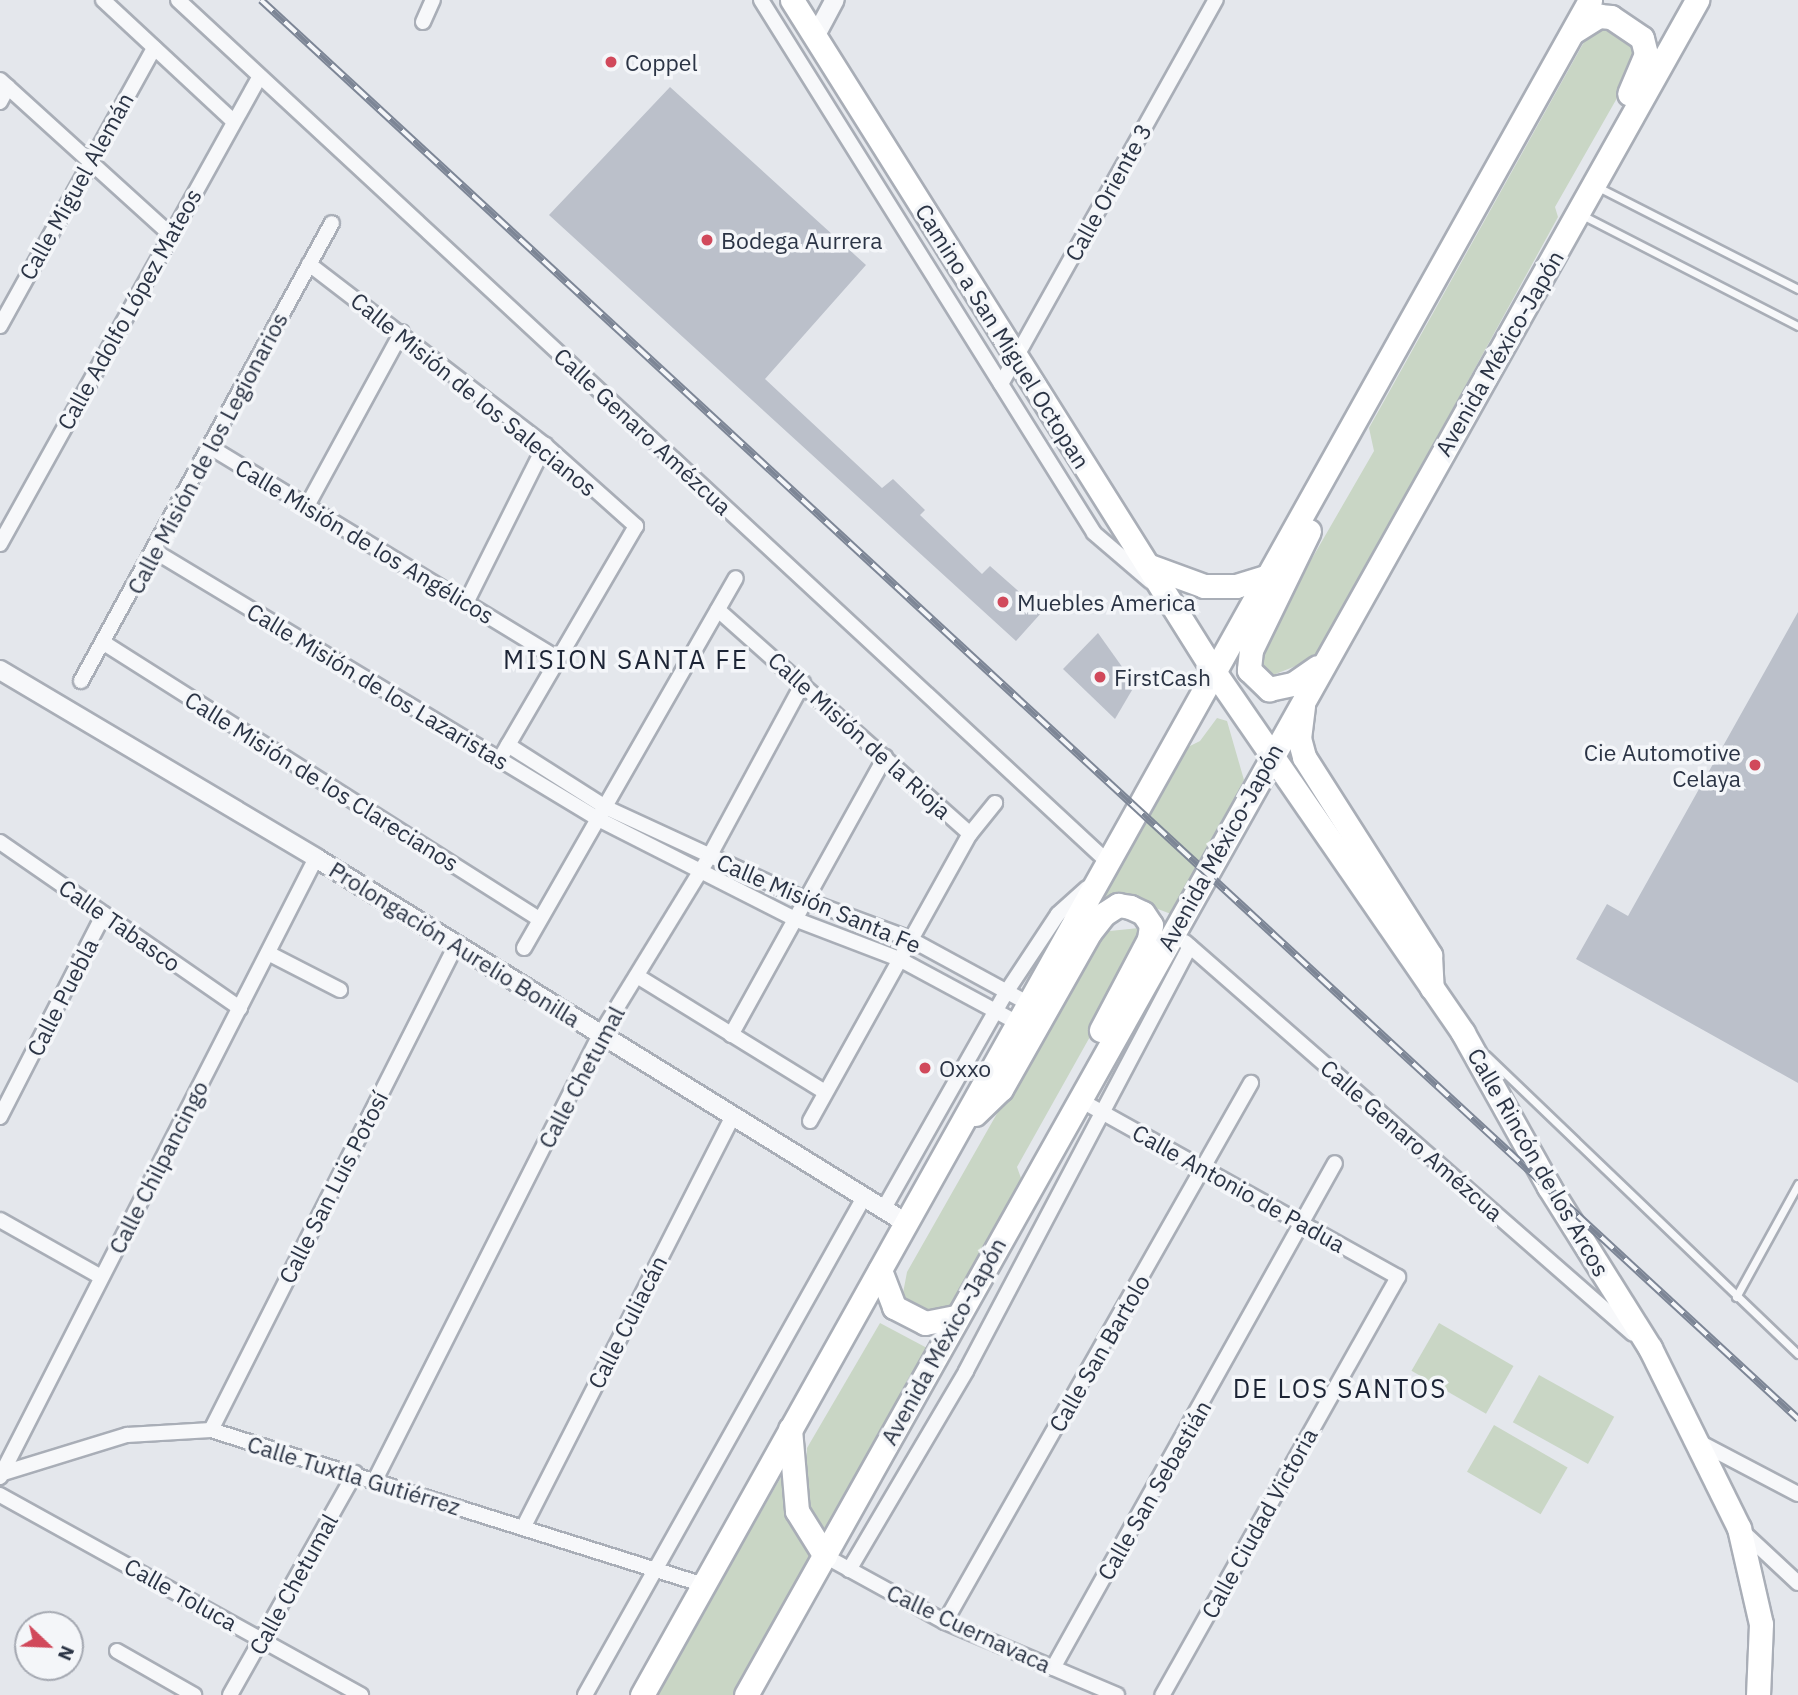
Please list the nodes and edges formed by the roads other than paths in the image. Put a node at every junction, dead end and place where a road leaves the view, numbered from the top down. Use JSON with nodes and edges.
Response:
{"nodes":[{"id":1,"x":103,"y":0,"type":"edge"},
{"id":2,"x":178,"y":0,"type":"edge"},
{"id":3,"x":433,"y":0,"type":"edge"},
{"id":4,"x":761,"y":0,"type":"edge"},
{"id":5,"x":792,"y":0,"type":"edge"},
{"id":6,"x":835,"y":0,"type":"edge"},
{"id":7,"x":1216,"y":0,"type":"edge"},
{"id":8,"x":1590,"y":0,"type":"edge"},
{"id":9,"x":1697,"y":0,"type":"edge"},
{"id":10,"x":423,"y":22,"type":"dead end"},
{"id":11,"x":1571,"y":33,"type":"junction"},
{"id":12,"x":816,"y":35,"type":"junction"},
{"id":13,"x":154,"y":48,"type":"junction"},
{"id":14,"x":260,"y":76,"type":"junction"},
{"id":15,"x":4,"y":84,"type":"edge"},
{"id":16,"x":835,"y":95,"type":"junction"},
{"id":17,"x":0,"y":102,"type":"edge"},
{"id":18,"x":232,"y":120,"type":"junction"},
{"id":19,"x":88,"y":159,"type":"junction"},
{"id":20,"x":1595,"y":185,"type":"junction"},
{"id":21,"x":1580,"y":214,"type":"junction"},
{"id":22,"x":332,"y":223,"type":"dead end"},
{"id":23,"x":170,"y":234,"type":"junction"},
{"id":24,"x":309,"y":264,"type":"junction"},
{"id":25,"x":1798,"y":289,"type":"edge"},
{"id":26,"x":0,"y":326,"type":"edge"},
{"id":27,"x":1798,"y":326,"type":"edge"},
{"id":28,"x":402,"y":332,"type":"junction"},
{"id":29,"x":1016,"y":356,"type":"junction"},
{"id":30,"x":1001,"y":384,"type":"junction"},
{"id":31,"x":1351,"y":428,"type":"junction"},
{"id":32,"x":545,"y":444,"type":"junction"},
{"id":33,"x":210,"y":447,"type":"junction"},
{"id":34,"x":307,"y":506,"type":"junction"},
{"id":35,"x":0,"y":544,"type":"edge"},
{"id":36,"x":156,"y":552,"type":"junction"},
{"id":37,"x":1146,"y":564,"type":"junction"},
{"id":38,"x":1268,"y":576,"type":"junction"},
{"id":39,"x":736,"y":578,"type":"dead end"},
{"id":40,"x":1162,"y":591,"type":"junction"},
{"id":41,"x":466,"y":603,"type":"junction"},
{"id":42,"x":718,"y":610,"type":"junction"},
{"id":43,"x":104,"y":643,"type":"junction"},
{"id":44,"x":1327,"y":656,"type":"junction"},
{"id":45,"x":556,"y":657,"type":"junction"},
{"id":46,"x":0,"y":670,"type":"edge"},
{"id":47,"x":1215,"y":673,"type":"junction"},
{"id":48,"x":81,"y":681,"type":"dead end"},
{"id":49,"x":803,"y":683,"type":"junction"},
{"id":50,"x":1305,"y":693,"type":"junction"},
{"id":51,"x":508,"y":745,"type":"junction"},
{"id":52,"x":1271,"y":754,"type":"junction"},
{"id":53,"x":885,"y":757,"type":"junction"},
{"id":54,"x":500,"y":759,"type":"junction"},
{"id":55,"x":995,"y":803,"type":"dead end"},
{"id":56,"x":603,"y":814,"type":"junction"},
{"id":57,"x":970,"y":834,"type":"junction"},
{"id":58,"x":0,"y":842,"type":"edge"},
{"id":59,"x":709,"y":857,"type":"junction"},
{"id":60,"x":316,"y":858,"type":"junction"},
{"id":61,"x":701,"y":871,"type":"junction"},
{"id":62,"x":1102,"y":871,"type":"junction"},
{"id":63,"x":808,"y":901,"type":"junction"},
{"id":64,"x":104,"y":914,"type":"junction"},
{"id":65,"x":539,"y":919,"type":"junction"},
{"id":66,"x":797,"y":920,"type":"junction"},
{"id":67,"x":910,"y":939,"type":"junction"},
{"id":68,"x":1182,"y":939,"type":"junction"},
{"id":69,"x":456,"y":944,"type":"junction"},
{"id":70,"x":524,"y":948,"type":"dead end"},
{"id":71,"x":268,"y":953,"type":"junction"},
{"id":72,"x":899,"y":959,"type":"junction"},
{"id":73,"x":637,"y":976,"type":"junction"},
{"id":74,"x":1432,"y":989,"type":"junction"},
{"id":75,"x":340,"y":990,"type":"dead end"},
{"id":76,"x":1007,"y":991,"type":"junction"},
{"id":77,"x":240,"y":1008,"type":"junction"},
{"id":78,"x":995,"y":1012,"type":"junction"},
{"id":79,"x":1023,"y":1014,"type":"junction"},
{"id":80,"x":1463,"y":1033,"type":"junction"},
{"id":81,"x":600,"y":1035,"type":"junction"},
{"id":82,"x":731,"y":1035,"type":"junction"},
{"id":83,"x":1251,"y":1083,"type":"dead end"},
{"id":84,"x":825,"y":1092,"type":"junction"},
{"id":85,"x":1080,"y":1100,"type":"junction"},
{"id":86,"x":1104,"y":1113,"type":"junction"},
{"id":87,"x":0,"y":1117,"type":"edge"},
{"id":88,"x":732,"y":1117,"type":"junction"},
{"id":89,"x":810,"y":1121,"type":"dead end"},
{"id":90,"x":957,"y":1131,"type":"junction"},
{"id":91,"x":1335,"y":1163,"type":"dead end"},
{"id":92,"x":1204,"y":1168,"type":"junction"},
{"id":93,"x":1034,"y":1179,"type":"junction"},
{"id":94,"x":1798,"y":1184,"type":"edge"},
{"id":95,"x":863,"y":1199,"type":"junction"},
{"id":96,"x":883,"y":1210,"type":"junction"},
{"id":97,"x":0,"y":1220,"type":"edge"},
{"id":98,"x":906,"y":1223,"type":"junction"},
{"id":99,"x":1304,"y":1225,"type":"junction"},
{"id":100,"x":880,"y":1270,"type":"junction"},
{"id":101,"x":102,"y":1277,"type":"junction"},
{"id":102,"x":1398,"y":1278,"type":"joint"},
{"id":103,"x":1736,"y":1297,"type":"junction"},
{"id":104,"x":956,"y":1317,"type":"junction"},
{"id":105,"x":1650,"y":1348,"type":"junction"},
{"id":106,"x":1798,"y":1354,"type":"edge"},
{"id":107,"x":790,"y":1429,"type":"junction"},
{"id":108,"x":211,"y":1430,"type":"junction"},
{"id":109,"x":1693,"y":1439,"type":"junction"},
{"id":110,"x":355,"y":1474,"type":"junction"},
{"id":111,"x":1,"y":1475,"type":"edge"},
{"id":112,"x":375,"y":1480,"type":"junction"},
{"id":113,"x":1798,"y":1494,"type":"edge"},
{"id":114,"x":0,"y":1495,"type":"edge"},
{"id":115,"x":523,"y":1528,"type":"junction"},
{"id":116,"x":1739,"y":1528,"type":"junction"},
{"id":117,"x":825,"y":1556,"type":"junction"},
{"id":118,"x":655,"y":1570,"type":"junction"},
{"id":119,"x":849,"y":1570,"type":"junction"},
{"id":120,"x":1798,"y":1583,"type":"edge"},
{"id":121,"x":704,"y":1585,"type":"junction"},
{"id":122,"x":945,"y":1622,"type":"junction"},
{"id":123,"x":262,"y":1638,"type":"junction"},
{"id":124,"x":117,"y":1651,"type":"dead end"},
{"id":125,"x":1053,"y":1668,"type":"junction"},
{"id":126,"x":194,"y":1695,"type":"edge"},
{"id":127,"x":230,"y":1695,"type":"edge"},
{"id":128,"x":361,"y":1695,"type":"edge"},
{"id":129,"x":585,"y":1695,"type":"edge"},
{"id":130,"x":642,"y":1695,"type":"edge"},
{"id":131,"x":746,"y":1695,"type":"edge"},
{"id":132,"x":1117,"y":1695,"type":"edge"},
{"id":133,"x":1162,"y":1695,"type":"edge"},
{"id":134,"x":1758,"y":1695,"type":"edge"}],
"edges":[{"from":1,"to":13,"type":"street"},
{"from":2,"to":14,"type":"street","name":"Calle Genaro Amézcua"},
{"from":3,"to":10,"type":"street"},
{"from":4,"to":16,"type":"street"},
{"from":5,"to":12,"type":"main road","name":"Camino a San Miguel Octopan"},
{"from":6,"to":12,"type":"street"},
{"from":7,"to":29,"type":"street","name":"Calle Oriente 3"},
{"from":8,"to":11,"type":"main road"},
{"from":9,"to":20,"type":"main road","name":"Avenida México-Japón"},
{"from":11,"to":20,"type":"main road"},
{"from":11,"to":31,"type":"main road"},
{"from":12,"to":16,"type":"main road","name":"Camino a San Miguel Octopan"},
{"from":13,"to":18,"type":"street"},
{"from":13,"to":19,"type":"street","name":"Calle Miguel Alemán"},
{"from":14,"to":18,"type":"street","name":"Calle Adolfo López Mateos"},
{"from":14,"to":62,"type":"street","name":"Calle Genaro Amézcua"},
{"from":15,"to":17,"type":"street"},
{"from":15,"to":19,"type":"street"},
{"from":16,"to":29,"type":"main road","name":"Camino a San Miguel Octopan"},
{"from":16,"to":30,"type":"street"},
{"from":18,"to":23,"type":"street","name":"Calle Adolfo López Mateos"},
{"from":19,"to":23,"type":"street"},
{"from":19,"to":26,"type":"street","name":"Calle Miguel Alemán"},
{"from":20,"to":21,"type":"main road","name":"Avenida México-Japón"},
{"from":20,"to":25,"type":"lane"},
{"from":21,"to":27,"type":"lane"},
{"from":21,"to":44,"type":"main road","name":"Avenida México-Japón"},
{"from":22,"to":24,"type":"street","name":"Calle Misión de los Legionarios"},
{"from":23,"to":35,"type":"street","name":"Calle Adolfo López Mateos"},
{"from":24,"to":28,"type":"street","name":"Calle Misión de los Salecianos"},
{"from":24,"to":33,"type":"street","name":"Calle Misión de los Legionarios"},
{"from":28,"to":32,"type":"street","name":"Calle Misión de los Salecianos"},
{"from":28,"to":34,"type":"street"},
{"from":29,"to":30,"type":"street","name":"Calle Oriente 3"},
{"from":29,"to":37,"type":"main road","name":"Camino a San Miguel Octopan"},
{"from":30,"to":40,"type":"street"},
{"from":31,"to":38,"type":"main road"},
{"from":31,"to":44,"type":"main road"},
{"from":32,"to":41,"type":"street"},
{"from":32,"to":45,"type":"street","name":"Calle Misión de los Salecianos"},
{"from":33,"to":34,"type":"street","name":"Calle Misión de los Angélicos"},
{"from":33,"to":36,"type":"street","name":"Calle Misión de los Legionarios"},
{"from":34,"to":41,"type":"street","name":"Calle Misión de los Angélicos"},
{"from":36,"to":43,"type":"street","name":"Calle Misión de los Legionarios"},
{"from":36,"to":54,"type":"street","name":"Calle Misión de los Lazaristas"},
{"from":37,"to":38,"type":"main road"},
{"from":37,"to":40,"type":"main road","name":"Camino a San Miguel Octopan"},
{"from":38,"to":47,"type":"main road"},
{"from":39,"to":42,"type":"street"},
{"from":40,"to":47,"type":"main road","name":"Camino a San Miguel Octopan"},
{"from":41,"to":45,"type":"street","name":"Calle Misión de los Angélicos"},
{"from":42,"to":49,"type":"street","name":"Calle Misión de la Rioja"},
{"from":42,"to":56,"type":"street"},
{"from":43,"to":48,"type":"street","name":"Calle Misión de los Legionarios"},
{"from":43,"to":65,"type":"street","name":"Calle Misión de los Clarecianos"},
{"from":44,"to":50,"type":"main road","name":"Avenida México-Japón"},
{"from":45,"to":51,"type":"street"},
{"from":46,"to":60,"type":"street","name":"Prolongación Aurelio Bonilla"},
{"from":47,"to":52,"type":"main road","name":"Calle Rincón de los Arcos"},
{"from":47,"to":62,"type":"main road"},
{"from":49,"to":53,"type":"street","name":"Calle Misión de la Rioja"},
{"from":49,"to":59,"type":"street","name":"Calle Chetumal"},
{"from":50,"to":52,"type":"main road","name":"Avenida México-Japón"},
{"from":50,"to":74,"type":"main road"},
{"from":51,"to":54,"type":"street"},
{"from":51,"to":56,"type":"street","name":"Calle Misión de los Lazaristas"},
{"from":52,"to":68,"type":"main road","name":"Avenida México-Japón"},
{"from":52,"to":74,"type":"main road","name":"Calle Rincón de los Arcos"},
{"from":53,"to":57,"type":"street","name":"Calle Misión de la Rioja"},
{"from":53,"to":63,"type":"street"},
{"from":54,"to":56,"type":"street","name":"Calle Misión de los Lazaristas"},
{"from":55,"to":57,"type":"street"},
{"from":56,"to":59,"type":"street","name":"Calle Misión Santa Fe"},
{"from":56,"to":61,"type":"street","name":"Calle Misión Santa Fe"},
{"from":56,"to":65,"type":"street"},
{"from":57,"to":67,"type":"street"},
{"from":58,"to":64,"type":"street","name":"Calle Tabasco"},
{"from":59,"to":61,"type":"street","name":"Calle Chetumal"},
{"from":59,"to":63,"type":"street","name":"Calle Misión Santa Fe"},
{"from":60,"to":69,"type":"street","name":"Prolongación Aurelio Bonilla"},
{"from":60,"to":71,"type":"street","name":"Calle Chilpancingo"},
{"from":61,"to":66,"type":"street","name":"Calle Misión Santa Fe"},
{"from":61,"to":73,"type":"street","name":"Calle Chetumal"},
{"from":62,"to":76,"type":"street"},
{"from":62,"to":79,"type":"main road"},
{"from":63,"to":66,"type":"street"},
{"from":63,"to":67,"type":"street","name":"Calle Misión Santa Fe"},
{"from":64,"to":77,"type":"street","name":"Calle Tabasco"},
{"from":64,"to":87,"type":"street","name":"Calle Puebla"},
{"from":65,"to":70,"type":"street"},
{"from":66,"to":72,"type":"street","name":"Calle Misión Santa Fe"},
{"from":66,"to":82,"type":"street"},
{"from":67,"to":72,"type":"street"},
{"from":67,"to":76,"type":"street","name":"Calle Misión Santa Fe"},
{"from":68,"to":85,"type":"main road","name":"Avenida México-Japón"},
{"from":68,"to":86,"type":"street"},
{"from":68,"to":105,"type":"street","name":"Calle Genaro Amézcua"},
{"from":69,"to":81,"type":"street","name":"Prolongación Aurelio Bonilla"},
{"from":69,"to":108,"type":"street","name":"Calle San Luis Potosí"},
{"from":71,"to":75,"type":"street"},
{"from":71,"to":77,"type":"street","name":"Calle Chilpancingo"},
{"from":72,"to":78,"type":"street","name":"Calle Misión Santa Fe"},
{"from":72,"to":84,"type":"street"},
{"from":73,"to":81,"type":"street","name":"Calle Chetumal"},
{"from":73,"to":82,"type":"street"},
{"from":74,"to":80,"type":"main road","name":"Calle Rincón de los Arcos"},
{"from":76,"to":78,"type":"street"},
{"from":76,"to":79,"type":"street","name":"Calle Misión Santa Fe"},
{"from":77,"to":101,"type":"street","name":"Calle Chilpancingo"},
{"from":78,"to":79,"type":"street","name":"Calle Misión Santa Fe"},
{"from":78,"to":96,"type":"street"},
{"from":79,"to":90,"type":"main road"},
{"from":80,"to":103,"type":"lane"},
{"from":80,"to":105,"type":"main road","name":"Calle Rincón de los Arcos"},
{"from":81,"to":88,"type":"street","name":"Prolongación Aurelio Bonilla"},
{"from":81,"to":112,"type":"street","name":"Calle Chetumal"},
{"from":82,"to":84,"type":"street"},
{"from":83,"to":92,"type":"street","name":"Calle San Bartolo"},
{"from":84,"to":89,"type":"street"},
{"from":85,"to":86,"type":"street","name":"Calle Antonio de Padua"},
{"from":85,"to":93,"type":"main road","name":"Avenida México-Japón"},
{"from":86,"to":92,"type":"street","name":"Calle Antonio de Padua"},
{"from":86,"to":119,"type":"street"},
{"from":88,"to":95,"type":"street","name":"Prolongación Aurelio Bonilla"},
{"from":88,"to":115,"type":"street","name":"Calle Culiacán"},
{"from":90,"to":93,"type":"main road"},
{"from":90,"to":98,"type":"main road"},
{"from":91,"to":99,"type":"street","name":"Calle San Sebastián"},
{"from":92,"to":99,"type":"street","name":"Calle Antonio de Padua"},
{"from":92,"to":122,"type":"street","name":"Calle San Bartolo"},
{"from":93,"to":104,"type":"main road","name":"Avenida México-Japón"},
{"from":94,"to":103,"type":"lane"},
{"from":95,"to":96,"type":"street","name":"Prolongación Aurelio Bonilla"},
{"from":95,"to":118,"type":"street"},
{"from":96,"to":98,"type":"street","name":"Prolongación Aurelio Bonilla"},
{"from":97,"to":101,"type":"street"},
{"from":98,"to":100,"type":"main road"},
{"from":99,"to":102,"type":"street","name":"Calle Antonio de Padua"},
{"from":99,"to":125,"type":"street","name":"Calle San Sebastián"},
{"from":100,"to":104,"type":"main road"},
{"from":100,"to":107,"type":"main road"},
{"from":101,"to":111,"type":"street","name":"Calle Chilpancingo"},
{"from":102,"to":133,"type":"street","name":"Calle Ciudad Victoria"},
{"from":103,"to":106,"type":"lane"},
{"from":104,"to":117,"type":"main road","name":"Avenida México-Japón"},
{"from":105,"to":109,"type":"main road","name":"Calle Rincón de los Arcos"},
{"from":107,"to":117,"type":"main road"},
{"from":107,"to":121,"type":"main road"},
{"from":108,"to":110,"type":"street","name":"Calle Tuxtla Gutiérrez"},
{"from":108,"to":111,"type":"street","name":"Calle Tuxtla Gutiérrez"},
{"from":109,"to":113,"type":"street"},
{"from":109,"to":116,"type":"main road","name":"Calle Rincón de los Arcos"},
{"from":110,"to":112,"type":"street","name":"Calle Tuxtla Gutiérrez"},
{"from":110,"to":123,"type":"street","name":"Calle Chetumal"},
{"from":112,"to":115,"type":"street","name":"Calle Tuxtla Gutiérrez"},
{"from":114,"to":123,"type":"street","name":"Calle Toluca"},
{"from":115,"to":118,"type":"street","name":"Calle Tuxtla Gutiérrez"},
{"from":116,"to":120,"type":"street"},
{"from":116,"to":134,"type":"main road","name":"Calle Rincón de los Arcos"},
{"from":117,"to":119,"type":"street","name":"Calle Cuernavaca"},
{"from":117,"to":131,"type":"main road","name":"Avenida México-Japón"},
{"from":118,"to":121,"type":"street","name":"Calle Tuxtla Gutiérrez"},
{"from":118,"to":129,"type":"street"},
{"from":119,"to":122,"type":"street","name":"Calle Cuernavaca"},
{"from":121,"to":130,"type":"main road"},
{"from":122,"to":125,"type":"street","name":"Calle Cuernavaca"},
{"from":123,"to":127,"type":"street","name":"Calle Chetumal"},
{"from":123,"to":128,"type":"street","name":"Calle Toluca"},
{"from":124,"to":126,"type":"street"},
{"from":125,"to":132,"type":"street","name":"Calle Cuernavaca"}]}
